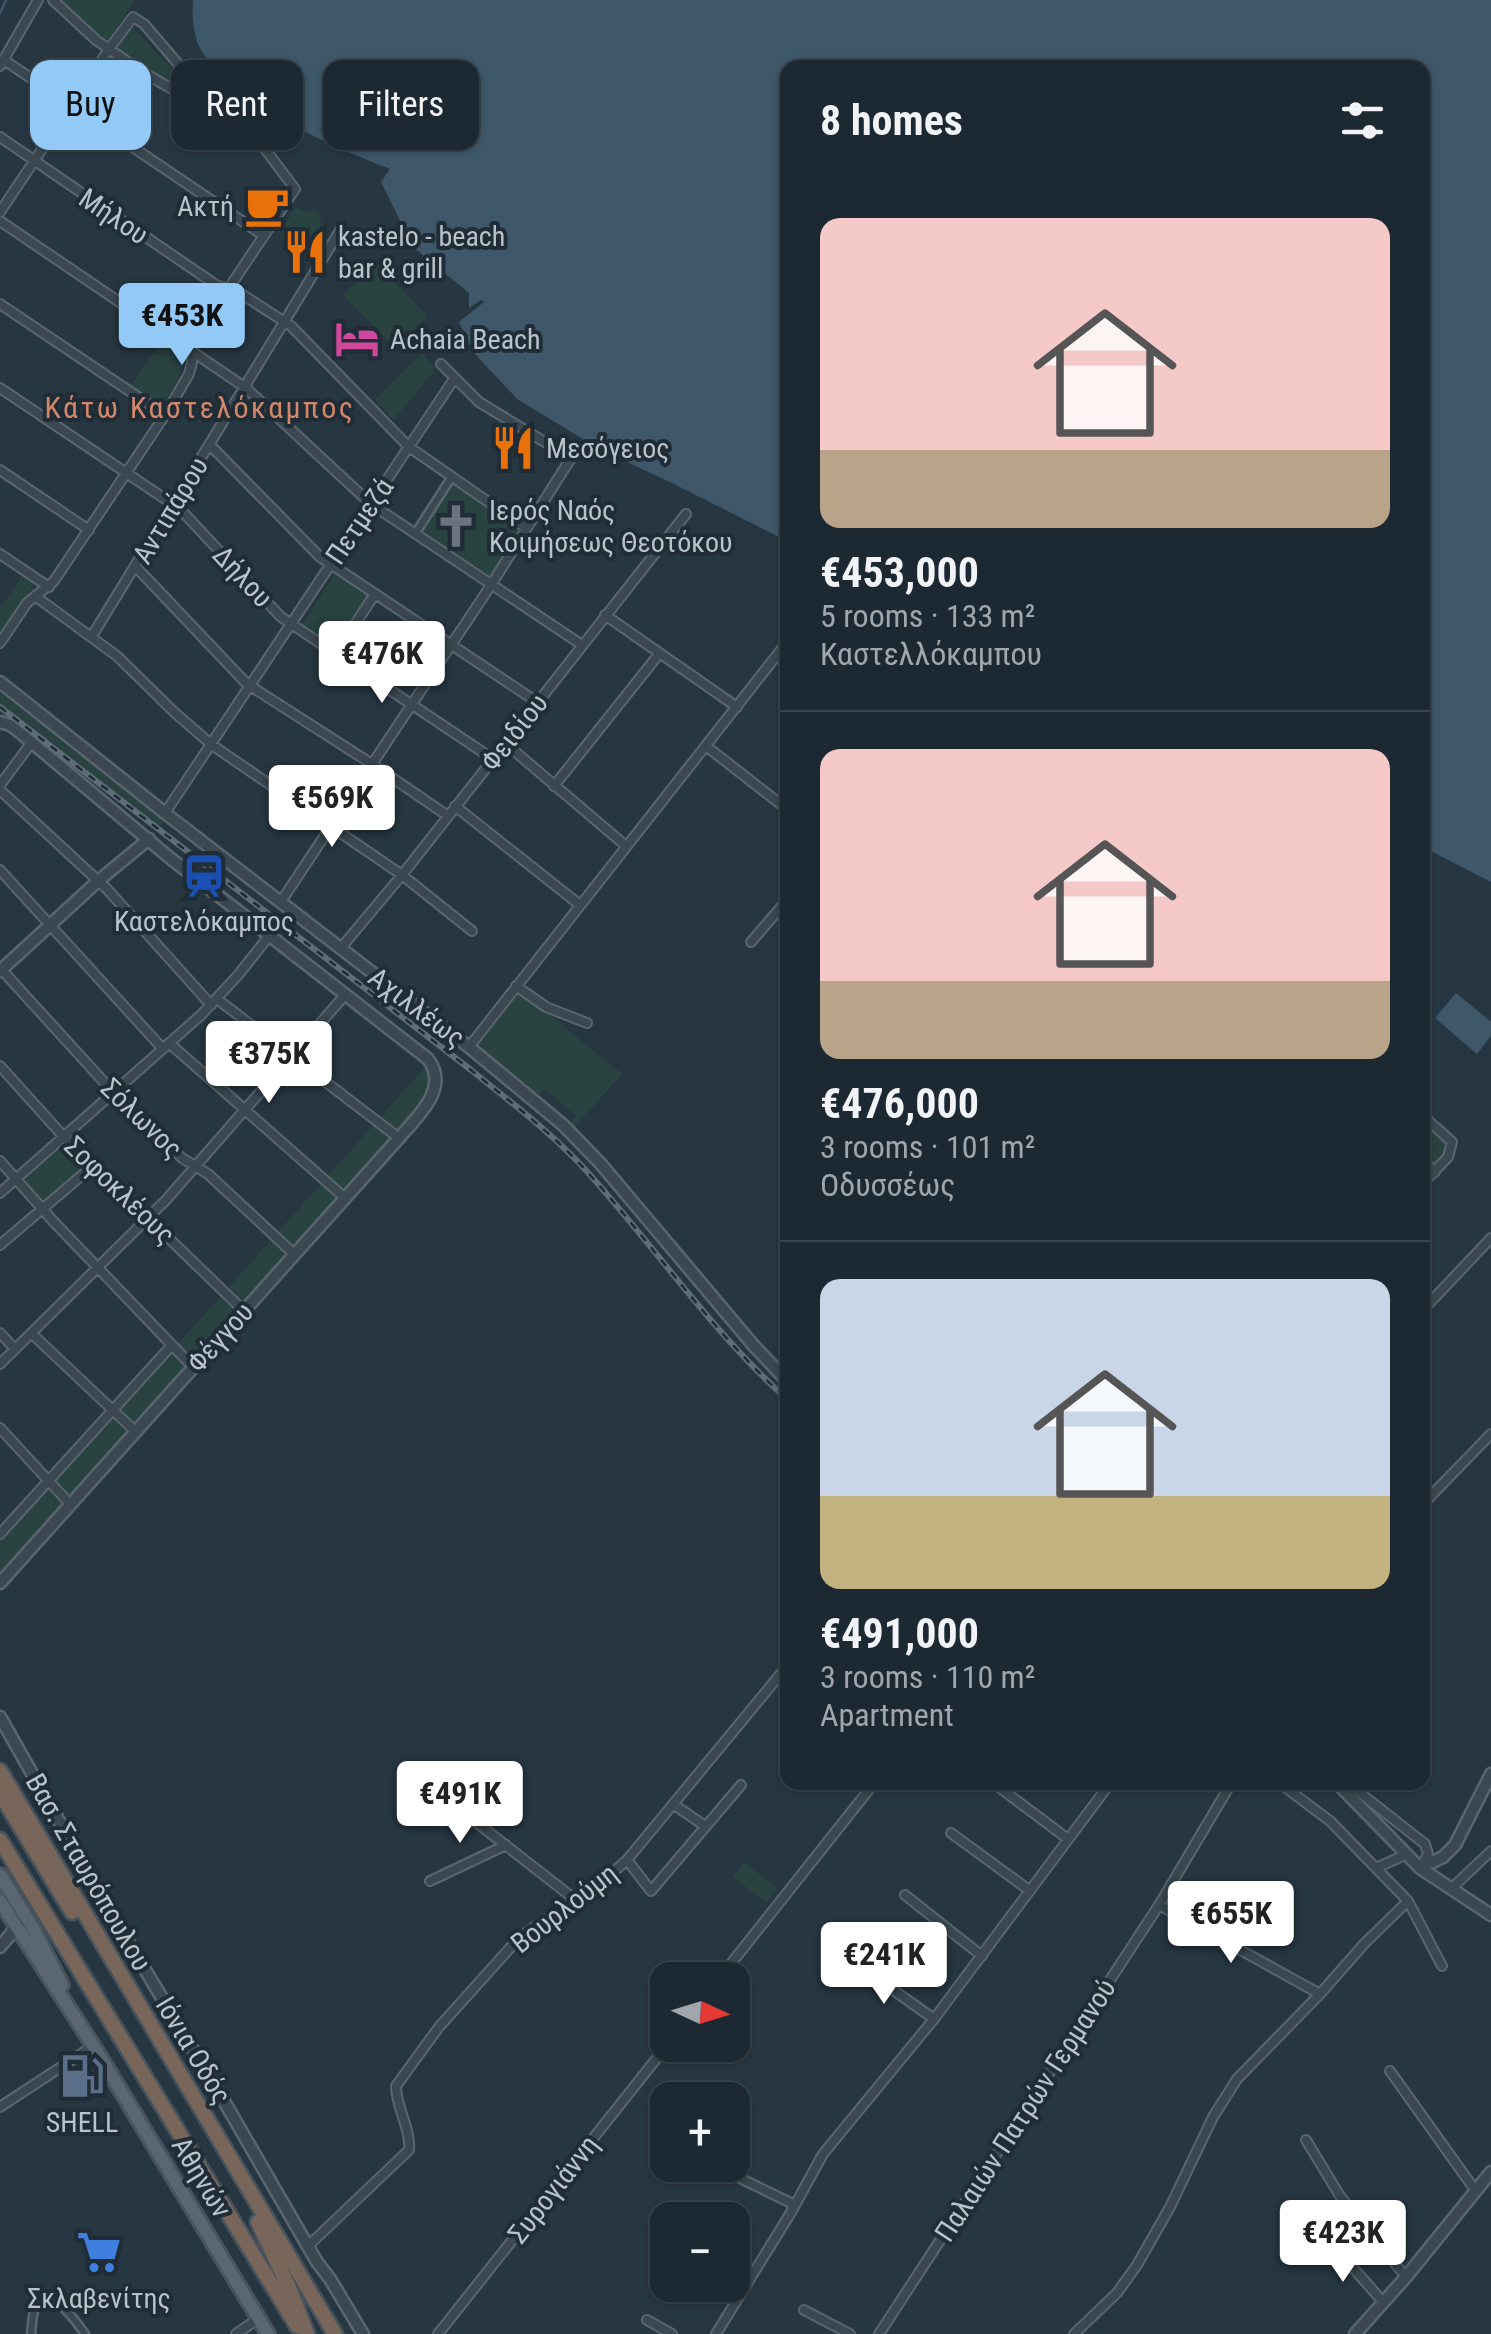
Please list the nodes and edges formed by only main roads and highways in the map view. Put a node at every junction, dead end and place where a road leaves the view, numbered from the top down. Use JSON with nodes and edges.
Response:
{"nodes":[{"id":1,"x":0,"y":1774,"type":"edge"},
{"id":2,"x":5,"y":1792,"type":"edge"},
{"id":3,"x":0,"y":1840,"type":"edge"},
{"id":4,"x":0,"y":1875,"type":"edge"},
{"id":5,"x":0,"y":1901,"type":"edge"},
{"id":6,"x":21,"y":1921,"type":"junction"},
{"id":7,"x":268,"y":2334,"type":"edge"},
{"id":8,"x":305,"y":2334,"type":"edge"},
{"id":9,"x":335,"y":2334,"type":"edge"}],
"edges":[{"from":1,"to":2,"type":"highway"},
{"from":2,"to":8,"type":"highway","name":"Ιόνια Οδός"},
{"from":2,"to":9,"type":"highway","name":"Ιόνια Οδός"},
{"from":3,"to":8,"type":"highway","name":"Ιόνια Οδός"},
{"from":4,"to":6,"type":"main road"},
{"from":5,"to":6,"type":"main road"},
{"from":6,"to":7,"type":"main road","name":"Αθηνών"}]}
